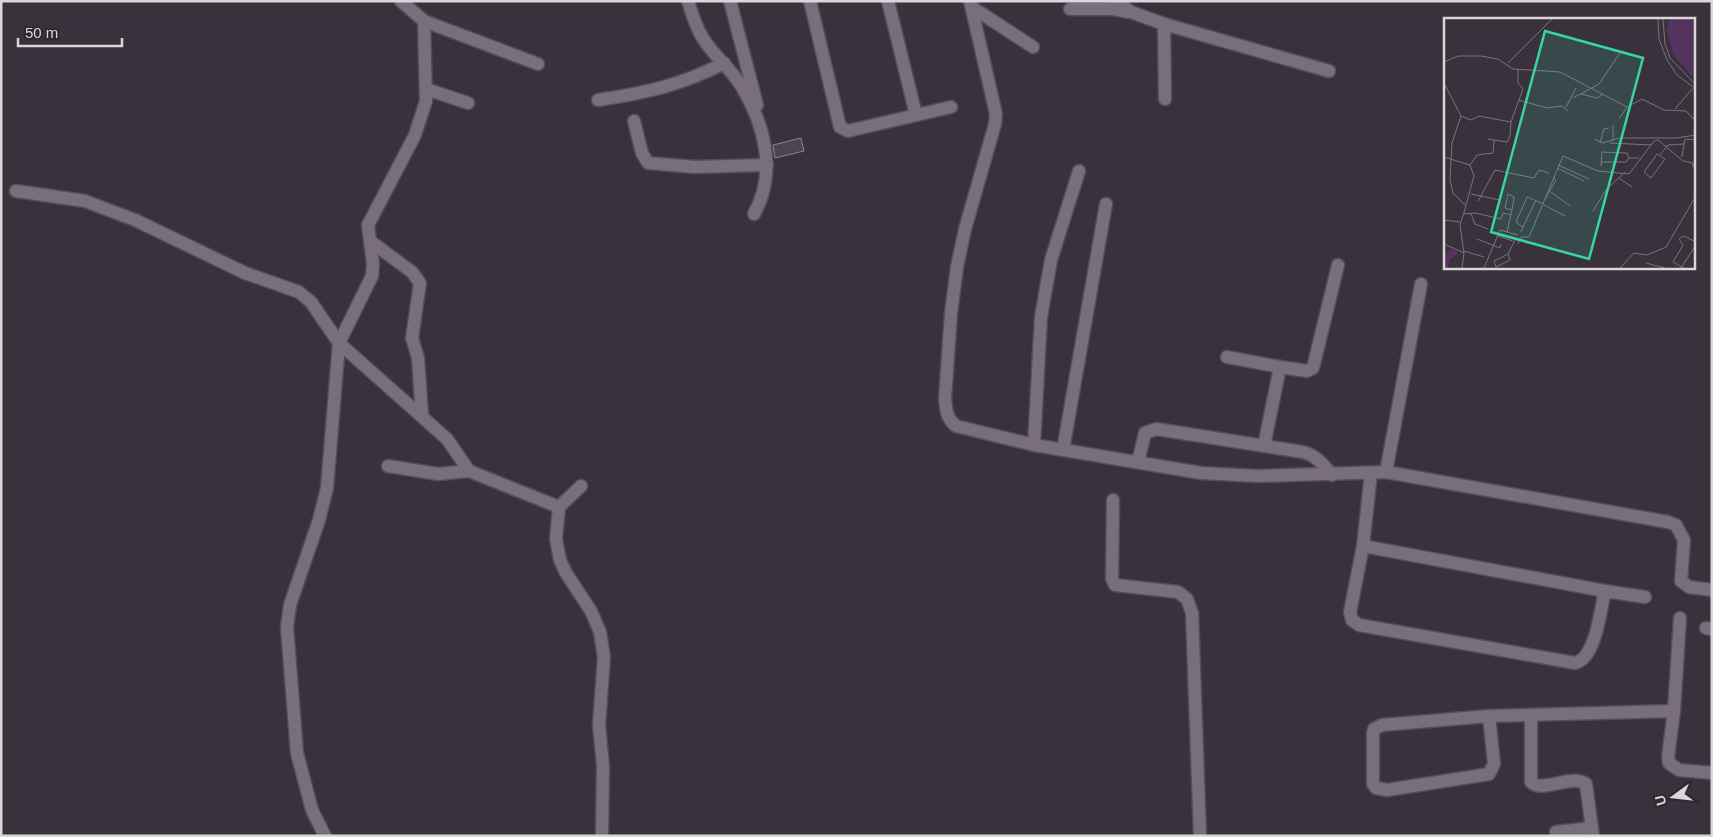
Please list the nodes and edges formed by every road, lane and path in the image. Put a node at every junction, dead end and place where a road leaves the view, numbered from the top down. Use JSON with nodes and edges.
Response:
{"nodes":[{"id":1,"x":401,"y":1,"type":"edge"},
{"id":2,"x":688,"y":1,"type":"edge"},
{"id":3,"x":730,"y":1,"type":"edge"},
{"id":4,"x":810,"y":1,"type":"edge"},
{"id":5,"x":888,"y":1,"type":"edge"},
{"id":6,"x":1115,"y":1,"type":"edge"},
{"id":7,"x":972,"y":5,"type":"edge"},
{"id":8,"x":1070,"y":9,"type":"dead end"},
{"id":9,"x":1131,"y":12,"type":"junction"},
{"id":10,"x":424,"y":21,"type":"junction"},
{"id":11,"x":1164,"y":24,"type":"junction"},
{"id":12,"x":1033,"y":47,"type":"dead end"},
{"id":13,"x":724,"y":63,"type":"junction"},
{"id":14,"x":538,"y":64,"type":"dead end"},
{"id":15,"x":1329,"y":70,"type":"dead end"},
{"id":16,"x":426,"y":89,"type":"junction"},
{"id":17,"x":1166,"y":99,"type":"dead end"},
{"id":18,"x":598,"y":100,"type":"dead end"},
{"id":19,"x":468,"y":103,"type":"dead end"},
{"id":20,"x":951,"y":107,"type":"dead end"},
{"id":21,"x":916,"y":116,"type":"junction"},
{"id":22,"x":634,"y":121,"type":"dead end"},
{"id":23,"x":771,"y":164,"type":"junction"},
{"id":24,"x":1079,"y":171,"type":"dead end"},
{"id":25,"x":16,"y":191,"type":"dead end"},
{"id":26,"x":1106,"y":204,"type":"dead end"},
{"id":27,"x":754,"y":214,"type":"dead end"},
{"id":28,"x":370,"y":241,"type":"junction"},
{"id":29,"x":1338,"y":265,"type":"dead end"},
{"id":30,"x":1421,"y":284,"type":"dead end"},
{"id":31,"x":339,"y":343,"type":"junction"},
{"id":32,"x":1227,"y":358,"type":"dead end"},
{"id":33,"x":1280,"y":367,"type":"junction"},
{"id":34,"x":422,"y":415,"type":"junction"},
{"id":35,"x":1034,"y":445,"type":"junction"},
{"id":36,"x":1264,"y":446,"type":"junction"},
{"id":37,"x":1063,"y":450,"type":"junction"},
{"id":38,"x":1138,"y":462,"type":"junction"},
{"id":39,"x":388,"y":466,"type":"dead end"},
{"id":40,"x":469,"y":471,"type":"junction"},
{"id":41,"x":1386,"y":472,"type":"junction"},
{"id":42,"x":1371,"y":473,"type":"junction"},
{"id":43,"x":1332,"y":475,"type":"junction"},
{"id":44,"x":581,"y":486,"type":"dead end"},
{"id":45,"x":1113,"y":500,"type":"dead end"},
{"id":46,"x":559,"y":507,"type":"junction"},
{"id":47,"x":1363,"y":546,"type":"junction"},
{"id":48,"x":1712,"y":590,"type":"edge"},
{"id":49,"x":1605,"y":591,"type":"junction"},
{"id":50,"x":1645,"y":596,"type":"dead end"},
{"id":51,"x":1680,"y":618,"type":"dead end"},
{"id":52,"x":1674,"y":711,"type":"junction"},
{"id":53,"x":1489,"y":716,"type":"junction"},
{"id":54,"x":1531,"y":716,"type":"junction"},
{"id":55,"x":1712,"y":774,"type":"edge"},
{"id":56,"x":1556,"y":832,"type":"dead end"},
{"id":57,"x":1592,"y":832,"type":"edge"},
{"id":58,"x":325,"y":836,"type":"edge"},
{"id":59,"x":602,"y":836,"type":"edge"},
{"id":60,"x":1200,"y":836,"type":"edge"}],
"edges":[{"from":1,"to":10,"type":"street"},
{"from":2,"to":13,"type":"street"},
{"from":3,"to":23,"type":"street"},
{"from":4,"to":21,"type":"street"},
{"from":5,"to":21,"type":"street"},
{"from":6,"to":9,"type":"street"},
{"from":7,"to":12,"type":"street"},
{"from":7,"to":35,"type":"street"},
{"from":8,"to":9,"type":"street"},
{"from":9,"to":11,"type":"street"},
{"from":10,"to":14,"type":"street"},
{"from":10,"to":16,"type":"street"},
{"from":11,"to":15,"type":"street"},
{"from":11,"to":17,"type":"street"},
{"from":13,"to":18,"type":"street"},
{"from":13,"to":23,"type":"street"},
{"from":16,"to":19,"type":"street"},
{"from":16,"to":28,"type":"street"},
{"from":20,"to":21,"type":"street"},
{"from":22,"to":23,"type":"street"},
{"from":23,"to":27,"type":"street"},
{"from":24,"to":35,"type":"street"},
{"from":25,"to":31,"type":"street"},
{"from":26,"to":37,"type":"street"},
{"from":28,"to":31,"type":"street"},
{"from":28,"to":34,"type":"street"},
{"from":29,"to":33,"type":"street"},
{"from":30,"to":41,"type":"street"},
{"from":31,"to":34,"type":"street"},
{"from":31,"to":58,"type":"street"},
{"from":32,"to":33,"type":"street"},
{"from":33,"to":36,"type":"street"},
{"from":34,"to":40,"type":"street"},
{"from":35,"to":37,"type":"street"},
{"from":36,"to":38,"type":"street"},
{"from":36,"to":43,"type":"street"},
{"from":37,"to":38,"type":"street"},
{"from":38,"to":43,"type":"street"},
{"from":39,"to":40,"type":"street"},
{"from":40,"to":46,"type":"street"},
{"from":41,"to":42,"type":"street"},
{"from":41,"to":48,"type":"street"},
{"from":42,"to":43,"type":"street"},
{"from":42,"to":47,"type":"street"},
{"from":44,"to":46,"type":"street"},
{"from":45,"to":60,"type":"street"},
{"from":46,"to":59,"type":"street"},
{"from":47,"to":49,"type":"street"},
{"from":47,"to":49,"type":"street"},
{"from":49,"to":50,"type":"street"},
{"from":51,"to":52,"type":"street"},
{"from":52,"to":54,"type":"street"},
{"from":52,"to":55,"type":"street"},
{"from":53,"to":53,"type":"street"},
{"from":53,"to":54,"type":"street"},
{"from":54,"to":57,"type":"street"},
{"from":56,"to":57,"type":"street"}]}
